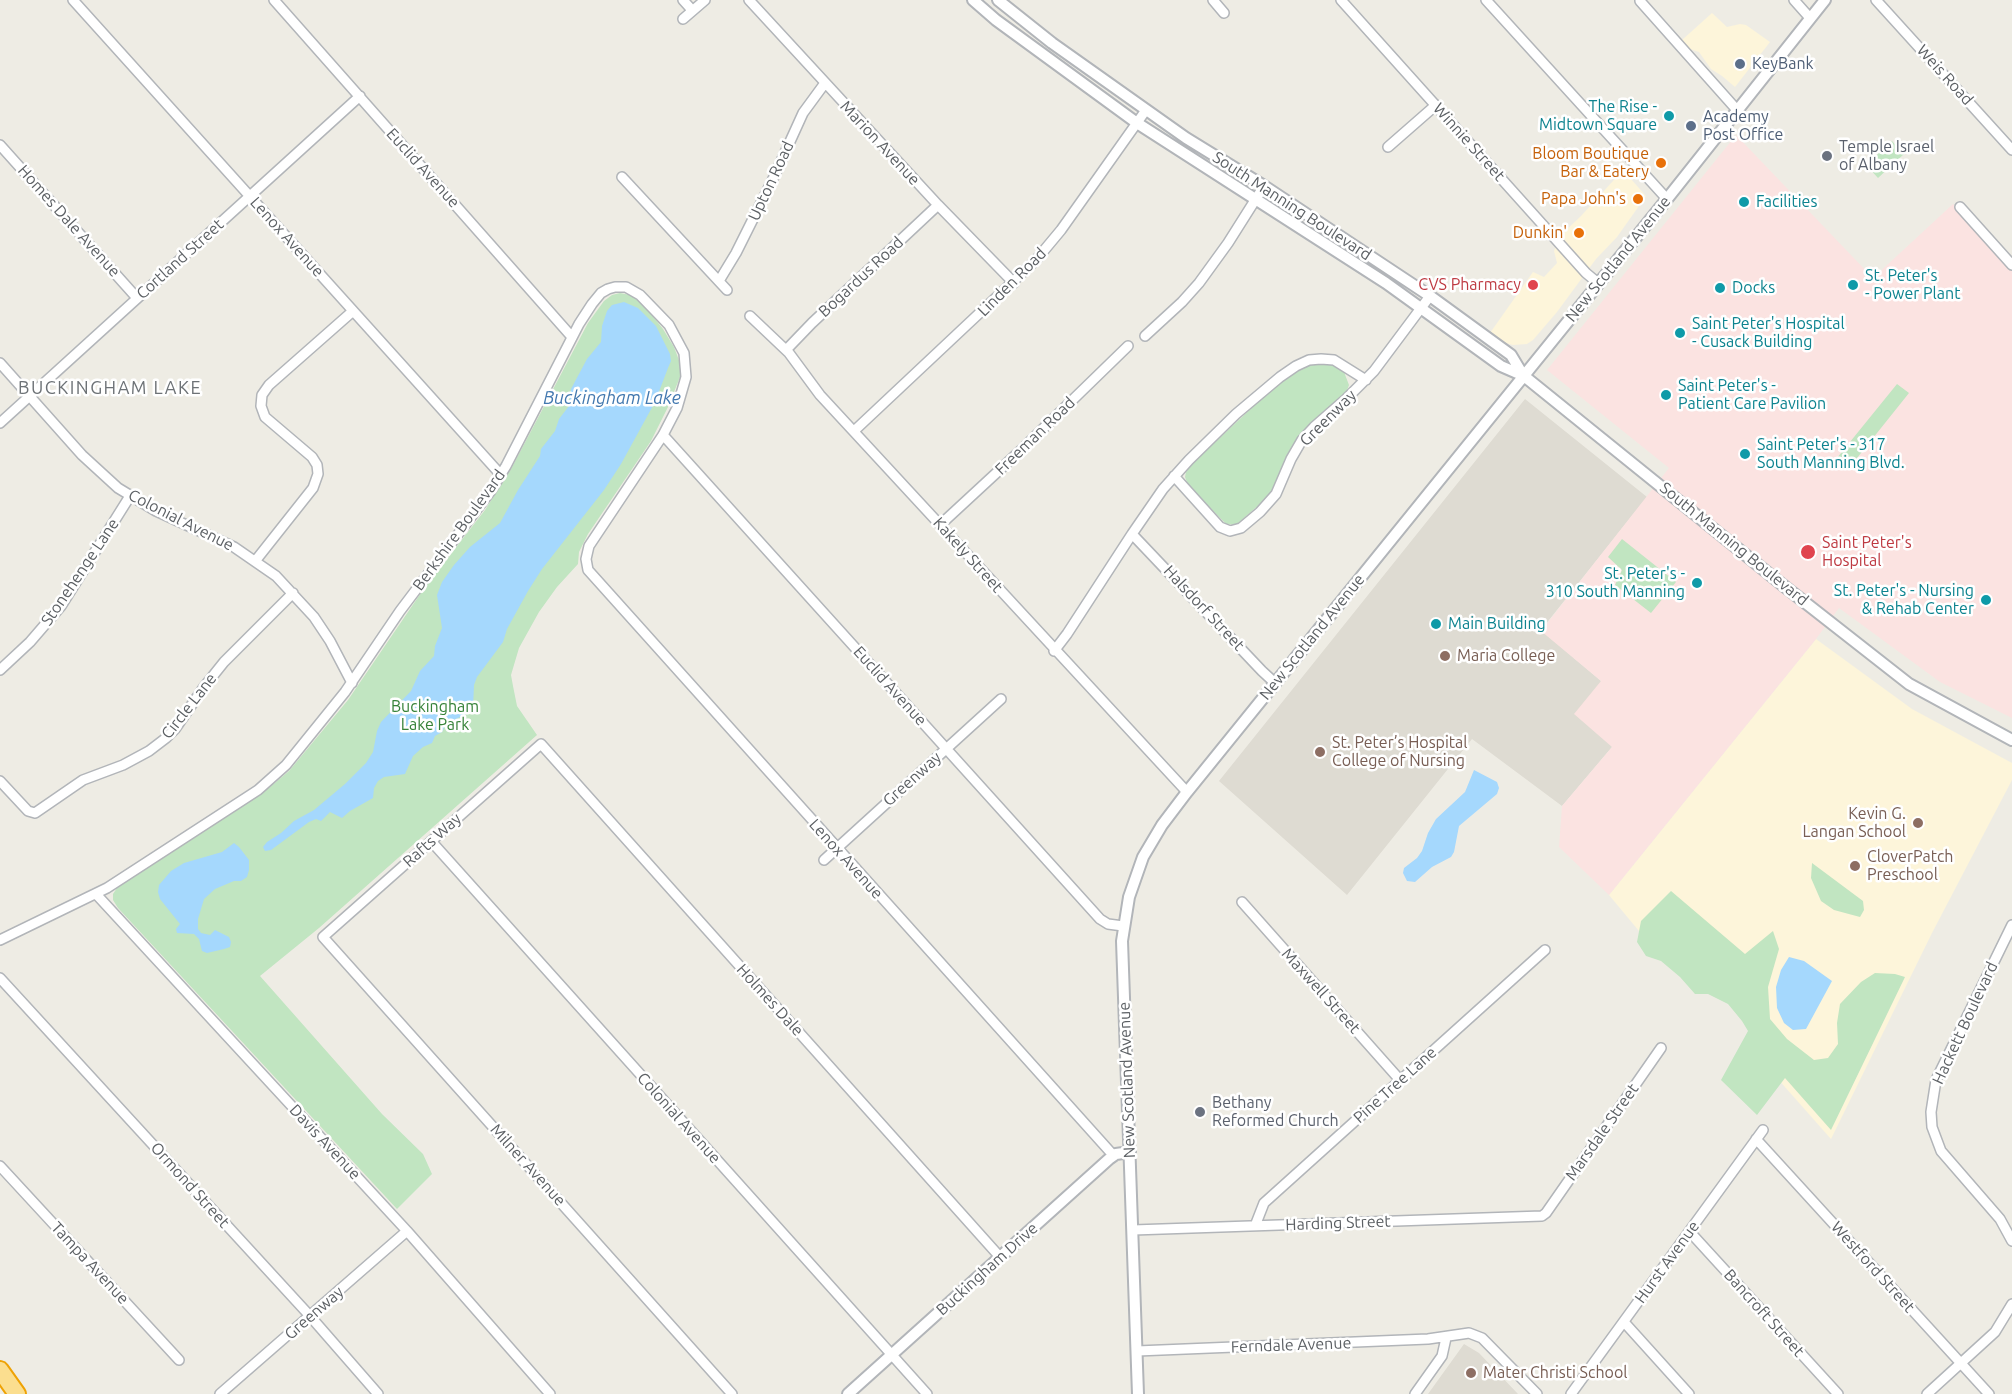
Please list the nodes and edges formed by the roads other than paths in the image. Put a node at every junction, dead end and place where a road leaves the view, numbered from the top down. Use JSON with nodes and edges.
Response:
{"nodes":[{"id":1,"x":73,"y":0,"type":"edge"},
{"id":2,"x":273,"y":0,"type":"edge"},
{"id":3,"x":683,"y":0,"type":"edge"},
{"id":4,"x":705,"y":0,"type":"edge"},
{"id":5,"x":749,"y":0,"type":"edge"},
{"id":6,"x":973,"y":0,"type":"edge"},
{"id":7,"x":1213,"y":0,"type":"edge"},
{"id":8,"x":1341,"y":0,"type":"edge"},
{"id":9,"x":1486,"y":0,"type":"edge"},
{"id":10,"x":1794,"y":0,"type":"edge"},
{"id":11,"x":1825,"y":0,"type":"edge"},
{"id":12,"x":1876,"y":0,"type":"edge"},
{"id":13,"x":1640,"y":1,"type":"edge"},
{"id":14,"x":1002,"y":4,"type":"edge"},
{"id":15,"x":692,"y":10,"type":"junction"},
{"id":16,"x":1224,"y":13,"type":"dead end"},
{"id":17,"x":1810,"y":18,"type":"junction"},
{"id":18,"x":682,"y":19,"type":"dead end"},
{"id":19,"x":996,"y":20,"type":"junction"},
{"id":20,"x":1052,"y":43,"type":"junction"},
{"id":21,"x":1044,"y":55,"type":"junction"},
{"id":22,"x":825,"y":83,"type":"junction"},
{"id":23,"x":360,"y":96,"type":"junction"},
{"id":24,"x":1436,"y":105,"type":"junction"},
{"id":25,"x":1146,"y":110,"type":"junction"},
{"id":26,"x":1737,"y":110,"type":"junction"},
{"id":27,"x":1137,"y":123,"type":"junction"},
{"id":28,"x":0,"y":145,"type":"edge"},
{"id":29,"x":1388,"y":147,"type":"dead end"},
{"id":30,"x":2012,"y":150,"type":"edge"},
{"id":31,"x":622,"y":177,"type":"dead end"},
{"id":32,"x":1264,"y":186,"type":"junction"},
{"id":33,"x":250,"y":196,"type":"junction"},
{"id":34,"x":1256,"y":198,"type":"junction"},
{"id":35,"x":1667,"y":199,"type":"junction"},
{"id":36,"x":938,"y":205,"type":"junction"},
{"id":37,"x":1960,"y":207,"type":"dead end"},
{"id":38,"x":2012,"y":265,"type":"edge"},
{"id":39,"x":719,"y":281,"type":"junction"},
{"id":40,"x":1014,"y":283,"type":"junction"},
{"id":41,"x":1598,"y":283,"type":"junction"},
{"id":42,"x":727,"y":290,"type":"dead end"},
{"id":43,"x":1430,"y":296,"type":"junction"},
{"id":44,"x":137,"y":297,"type":"junction"},
{"id":45,"x":1421,"y":308,"type":"junction"},
{"id":46,"x":353,"y":311,"type":"junction"},
{"id":47,"x":750,"y":316,"type":"dead end"},
{"id":48,"x":1144,"y":336,"type":"dead end"},
{"id":49,"x":572,"y":337,"type":"junction"},
{"id":50,"x":1128,"y":346,"type":"dead end"},
{"id":51,"x":786,"y":351,"type":"junction"},
{"id":52,"x":0,"y":363,"type":"edge"},
{"id":53,"x":1524,"y":375,"type":"junction"},
{"id":54,"x":1366,"y":380,"type":"junction"},
{"id":55,"x":31,"y":396,"type":"junction"},
{"id":56,"x":0,"y":423,"type":"edge"},
{"id":57,"x":854,"y":431,"type":"junction"},
{"id":58,"x":663,"y":435,"type":"junction"},
{"id":59,"x":501,"y":475,"type":"junction"},
{"id":60,"x":1174,"y":476,"type":"junction"},
{"id":61,"x":130,"y":496,"type":"junction"},
{"id":62,"x":940,"y":525,"type":"junction"},
{"id":63,"x":1132,"y":534,"type":"junction"},
{"id":64,"x":586,"y":559,"type":"joint"},
{"id":65,"x":255,"y":560,"type":"junction"},
{"id":66,"x":293,"y":593,"type":"junction"},
{"id":67,"x":1054,"y":651,"type":"junction"},
{"id":68,"x":0,"y":670,"type":"edge"},
{"id":69,"x":352,"y":683,"type":"junction"},
{"id":70,"x":1275,"y":683,"type":"junction"},
{"id":71,"x":1001,"y":699,"type":"dead end"},
{"id":72,"x":2012,"y":740,"type":"edge"},
{"id":73,"x":541,"y":744,"type":"joint"},
{"id":74,"x":946,"y":748,"type":"junction"},
{"id":75,"x":0,"y":780,"type":"edge"},
{"id":76,"x":1187,"y":792,"type":"junction"},
{"id":77,"x":431,"y":841,"type":"junction"},
{"id":78,"x":837,"y":849,"type":"junction"},
{"id":79,"x":824,"y":860,"type":"dead end"},
{"id":80,"x":96,"y":894,"type":"junction"},
{"id":81,"x":1242,"y":902,"type":"dead end"},
{"id":82,"x":2012,"y":925,"type":"edge"},
{"id":83,"x":1124,"y":926,"type":"junction"},
{"id":84,"x":323,"y":937,"type":"joint"},
{"id":85,"x":0,"y":940,"type":"edge"},
{"id":86,"x":1545,"y":950,"type":"dead end"},
{"id":87,"x":0,"y":978,"type":"edge"},
{"id":88,"x":1661,"y":1048,"type":"dead end"},
{"id":89,"x":1400,"y":1080,"type":"junction"},
{"id":90,"x":1763,"y":1130,"type":"dead end"},
{"id":91,"x":1756,"y":1139,"type":"junction"},
{"id":92,"x":1130,"y":1152,"type":"junction"},
{"id":93,"x":1113,"y":1155,"type":"junction"},
{"id":94,"x":0,"y":1167,"type":"edge"},
{"id":95,"x":1543,"y":1216,"type":"joint"},
{"id":96,"x":1255,"y":1226,"type":"junction"},
{"id":97,"x":1133,"y":1230,"type":"junction"},
{"id":98,"x":407,"y":1231,"type":"junction"},
{"id":99,"x":1690,"y":1232,"type":"junction"},
{"id":100,"x":2012,"y":1241,"type":"edge"},
{"id":101,"x":1000,"y":1257,"type":"junction"},
{"id":102,"x":2012,"y":1304,"type":"edge"},
{"id":103,"x":310,"y":1316,"type":"junction"},
{"id":104,"x":1624,"y":1322,"type":"junction"},
{"id":105,"x":1446,"y":1338,"type":"junction"},
{"id":106,"x":1137,"y":1351,"type":"junction"},
{"id":107,"x":891,"y":1355,"type":"junction"},
{"id":108,"x":179,"y":1360,"type":"dead end"},
{"id":109,"x":1961,"y":1363,"type":"junction"},
{"id":110,"x":0,"y":1370,"type":"edge"},
{"id":111,"x":17,"y":1393,"type":"edge"},
{"id":112,"x":220,"y":1394,"type":"edge"},
{"id":113,"x":378,"y":1394,"type":"edge"},
{"id":114,"x":550,"y":1394,"type":"edge"},
{"id":115,"x":732,"y":1394,"type":"edge"},
{"id":116,"x":848,"y":1394,"type":"edge"},
{"id":117,"x":927,"y":1394,"type":"edge"},
{"id":118,"x":1138,"y":1394,"type":"edge"},
{"id":119,"x":1415,"y":1394,"type":"edge"},
{"id":120,"x":1537,"y":1394,"type":"edge"},
{"id":121,"x":1571,"y":1394,"type":"edge"},
{"id":122,"x":1689,"y":1394,"type":"edge"},
{"id":123,"x":1838,"y":1394,"type":"edge"},
{"id":124,"x":1927,"y":1394,"type":"edge"},
{"id":125,"x":1989,"y":1394,"type":"edge"}],
"edges":[{"from":1,"to":33,"type":"street","name":"Lenox Avenue"},
{"from":2,"to":23,"type":"street","name":"Euclid Avenue"},
{"from":3,"to":15,"type":"street"},
{"from":4,"to":15,"type":"street"},
{"from":5,"to":22,"type":"street","name":"Marion Avenue"},
{"from":6,"to":19,"type":"street","name":"South Manning Boulevard"},
{"from":7,"to":16,"type":"street"},
{"from":8,"to":24,"type":"street","name":"Winnie Street"},
{"from":9,"to":35,"type":"street"},
{"from":10,"to":17,"type":"street"},
{"from":11,"to":17,"type":"street","name":"New Scotland Avenue"},
{"from":12,"to":30,"type":"street","name":"Weis Road"},
{"from":13,"to":26,"type":"street"},
{"from":14,"to":19,"type":"street","name":"South Manning Boulevard"},
{"from":14,"to":20,"type":"street","name":"South Manning Boulevard"},
{"from":15,"to":18,"type":"street"},
{"from":17,"to":26,"type":"street","name":"New Scotland Avenue"},
{"from":19,"to":21,"type":"street","name":"South Manning Boulevard"},
{"from":20,"to":21,"type":"street"},
{"from":20,"to":25,"type":"street","name":"South Manning Boulevard"},
{"from":21,"to":27,"type":"street","name":"South Manning Boulevard"},
{"from":22,"to":36,"type":"street","name":"Marion Avenue"},
{"from":22,"to":39,"type":"street","name":"Upton Road"},
{"from":23,"to":33,"type":"street","name":"Cortland Street"},
{"from":23,"to":49,"type":"street","name":"Euclid Avenue"},
{"from":24,"to":29,"type":"street"},
{"from":24,"to":41,"type":"street","name":"Winnie Street"},
{"from":25,"to":27,"type":"street","name":"Linden Road"},
{"from":25,"to":32,"type":"street","name":"South Manning Boulevard"},
{"from":26,"to":35,"type":"street","name":"New Scotland Avenue"},
{"from":27,"to":34,"type":"street","name":"South Manning Boulevard"},
{"from":27,"to":40,"type":"street","name":"Linden Road"},
{"from":28,"to":44,"type":"street","name":"Homes Dale Avenue"},
{"from":31,"to":39,"type":"street"},
{"from":32,"to":34,"type":"street"},
{"from":32,"to":43,"type":"street","name":"South Manning Boulevard"},
{"from":33,"to":44,"type":"street","name":"Cortland Street"},
{"from":33,"to":46,"type":"street","name":"Lenox Avenue"},
{"from":34,"to":45,"type":"street","name":"South Manning Boulevard"},
{"from":34,"to":48,"type":"street"},
{"from":35,"to":41,"type":"street","name":"New Scotland Avenue"},
{"from":36,"to":40,"type":"street","name":"Marion Avenue"},
{"from":36,"to":51,"type":"street","name":"Bogardus Road"},
{"from":37,"to":38,"type":"street"},
{"from":39,"to":42,"type":"street"},
{"from":40,"to":57,"type":"street","name":"Linden Road"},
{"from":41,"to":53,"type":"street","name":"New Scotland Avenue"},
{"from":43,"to":45,"type":"street","name":"Greenway"},
{"from":43,"to":53,"type":"street","name":"South Manning Boulevard"},
{"from":44,"to":55,"type":"street","name":"Cortland Street"},
{"from":45,"to":53,"type":"street","name":"South Manning Boulevard"},
{"from":45,"to":54,"type":"street","name":"Greenway"},
{"from":46,"to":59,"type":"street","name":"Lenox Avenue"},
{"from":46,"to":65,"type":"street"},
{"from":47,"to":51,"type":"street","name":"Kakely Street"},
{"from":49,"to":58,"type":"street","name":"Berkshire Boulevard"},
{"from":49,"to":59,"type":"street","name":"Berkshire Boulevard"},
{"from":50,"to":62,"type":"street","name":"Freeman Road"},
{"from":51,"to":57,"type":"street","name":"Kakely Street"},
{"from":52,"to":55,"type":"street","name":"Colonial Avenue"},
{"from":53,"to":70,"type":"street","name":"New Scotland Avenue"},
{"from":53,"to":72,"type":"street","name":"South Manning Boulevard"},
{"from":54,"to":60,"type":"street","name":"Greenway"},
{"from":54,"to":60,"type":"street","name":"Greenway"},
{"from":55,"to":56,"type":"street","name":"Cortland Street"},
{"from":55,"to":61,"type":"street","name":"Colonial Avenue"},
{"from":57,"to":62,"type":"street","name":"Kakely Street"},
{"from":58,"to":64,"type":"street","name":"Berkshire Boulevard"},
{"from":58,"to":74,"type":"street","name":"Euclid Avenue"},
{"from":59,"to":69,"type":"street","name":"Berkshire Boulevard"},
{"from":60,"to":63,"type":"street","name":"Greenway"},
{"from":61,"to":65,"type":"street","name":"Colonial Avenue"},
{"from":61,"to":68,"type":"street","name":"Stonehenge Lane"},
{"from":62,"to":67,"type":"street","name":"Kakely Street"},
{"from":63,"to":67,"type":"street","name":"Greenway"},
{"from":63,"to":70,"type":"street","name":"Halsdorf Street"},
{"from":64,"to":78,"type":"street","name":"Lenox Avenue"},
{"from":65,"to":66,"type":"street","name":"Colonial Avenue"},
{"from":66,"to":69,"type":"street","name":"Colonial Avenue"},
{"from":66,"to":75,"type":"street","name":"Circle Lane"},
{"from":67,"to":76,"type":"street","name":"Kakely Street"},
{"from":69,"to":80,"type":"street","name":"Berkshire Boulevard"},
{"from":70,"to":76,"type":"street","name":"New Scotland Avenue"},
{"from":71,"to":74,"type":"street","name":"Greenway"},
{"from":73,"to":77,"type":"street","name":"Rafts Way"},
{"from":73,"to":101,"type":"street","name":"Holmes Dale"},
{"from":74,"to":78,"type":"street","name":"Greenway"},
{"from":74,"to":83,"type":"street","name":"Euclid Avenue"},
{"from":76,"to":83,"type":"street","name":"New Scotland Avenue"},
{"from":77,"to":84,"type":"street","name":"Rafts Way"},
{"from":77,"to":107,"type":"street","name":"Colonial Avenue"},
{"from":78,"to":79,"type":"street","name":"Greenway"},
{"from":78,"to":93,"type":"street","name":"Lenox Avenue"},
{"from":80,"to":85,"type":"street","name":"Berkshire Boulevard"},
{"from":80,"to":98,"type":"street","name":"Davis Avenue"},
{"from":81,"to":89,"type":"street","name":"Maxwell Street"},
{"from":82,"to":100,"type":"street","name":"Hackett Boulevard"},
{"from":83,"to":92,"type":"street","name":"New Scotland Avenue"},
{"from":84,"to":115,"type":"street","name":"Milner Avenue"},
{"from":86,"to":89,"type":"street","name":"Pine Tree Lane"},
{"from":87,"to":103,"type":"street","name":"Ormond Street"},
{"from":88,"to":95,"type":"street","name":"Marsdale Street"},
{"from":89,"to":96,"type":"street","name":"Pine Tree Lane"},
{"from":90,"to":91,"type":"street","name":"Hurst Avenue"},
{"from":91,"to":99,"type":"street","name":"Hurst Avenue"},
{"from":91,"to":109,"type":"street","name":"Westford Street"},
{"from":92,"to":93,"type":"street"},
{"from":92,"to":97,"type":"street","name":"New Scotland Avenue"},
{"from":93,"to":101,"type":"street","name":"Buckingham Drive"},
{"from":94,"to":108,"type":"street","name":"Tampa Avenue"},
{"from":95,"to":96,"type":"street","name":"Harding Street"},
{"from":96,"to":97,"type":"street","name":"Harding Street"},
{"from":97,"to":106,"type":"street","name":"New Scotland Avenue"},
{"from":98,"to":103,"type":"street","name":"Greenway"},
{"from":98,"to":114,"type":"street","name":"Davis Avenue"},
{"from":99,"to":104,"type":"street","name":"Hurst Avenue"},
{"from":99,"to":123,"type":"street","name":"Bancroft Street"},
{"from":101,"to":107,"type":"street","name":"Buckingham Drive"},
{"from":102,"to":109,"type":"street"},
{"from":103,"to":112,"type":"street","name":"Greenway"},
{"from":103,"to":113,"type":"street","name":"Ormond Street"},
{"from":104,"to":121,"type":"street","name":"Hurst Avenue"},
{"from":104,"to":122,"type":"street"},
{"from":105,"to":106,"type":"street","name":"Ferndale Avenue"},
{"from":105,"to":119,"type":"street"},
{"from":105,"to":120,"type":"street","name":"Ferndale Avenue"},
{"from":106,"to":118,"type":"street","name":"New Scotland Avenue"},
{"from":107,"to":116,"type":"street","name":"Buckingham Drive"},
{"from":107,"to":117,"type":"street","name":"Colonial Avenue"},
{"from":109,"to":124,"type":"street"},
{"from":109,"to":125,"type":"street","name":"Westford Street"},
{"from":110,"to":111,"type":"highway"}]}
